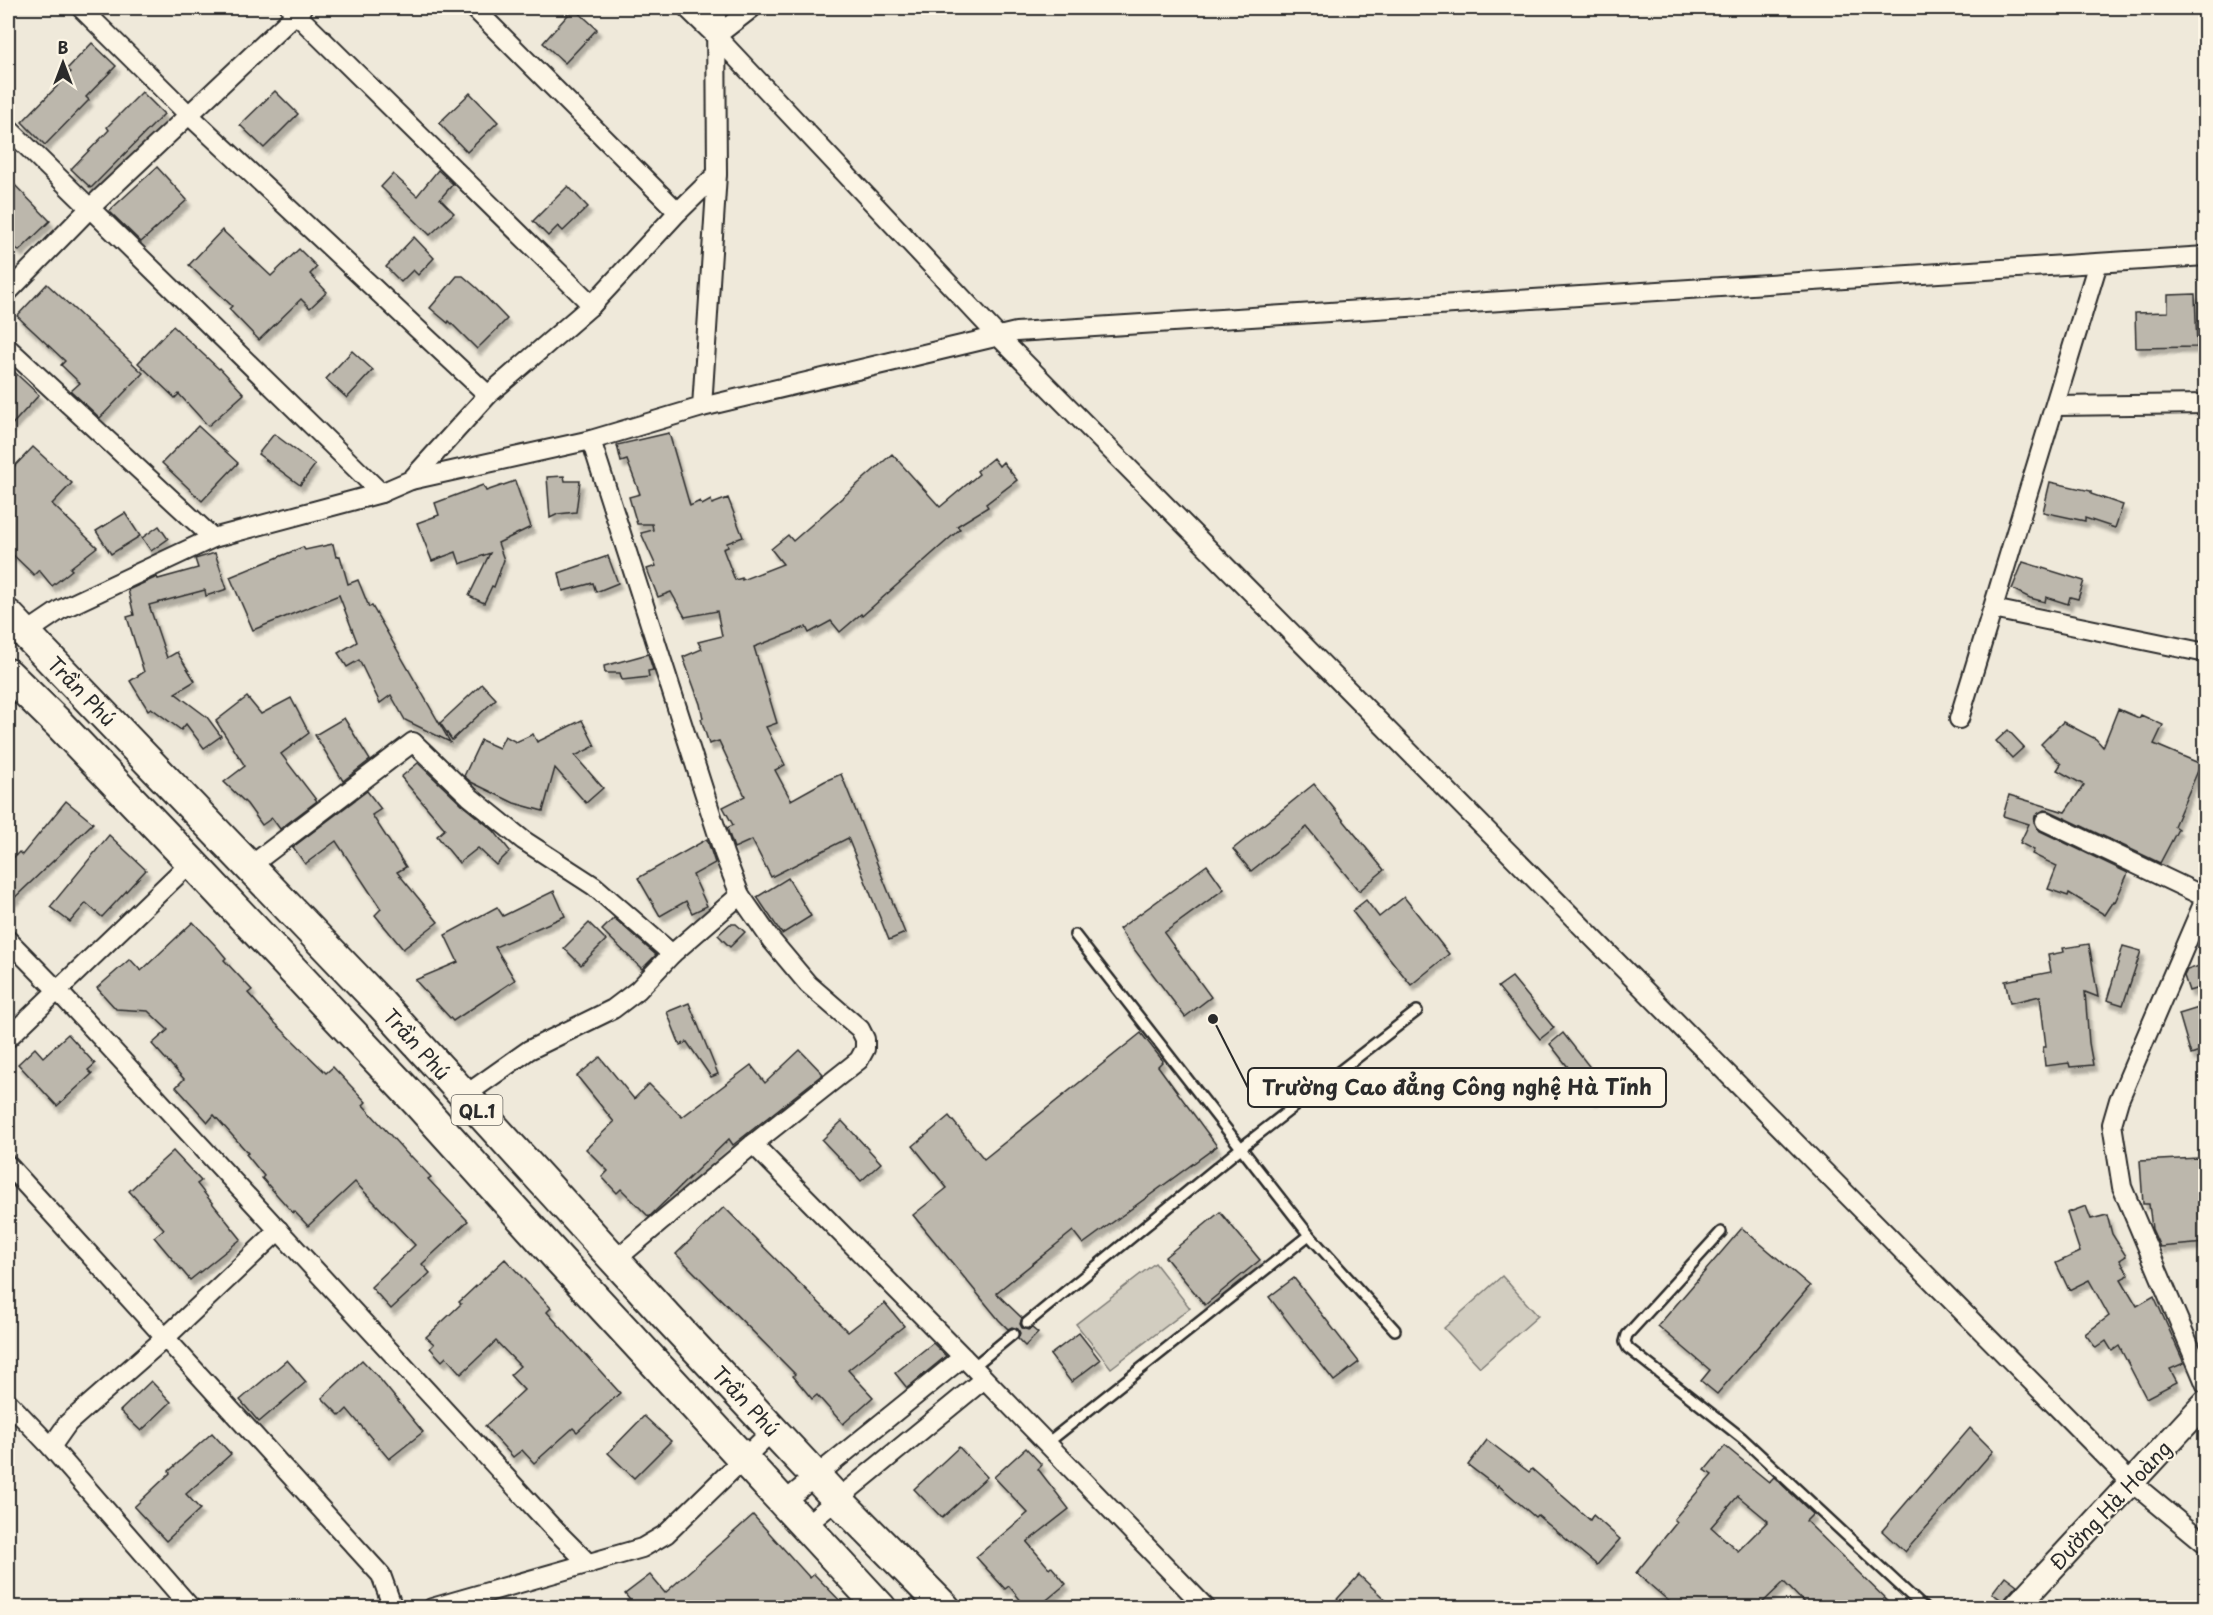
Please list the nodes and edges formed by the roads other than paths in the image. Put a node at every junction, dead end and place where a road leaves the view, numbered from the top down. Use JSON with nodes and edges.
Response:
{"nodes":[{"id":1,"x":81,"y":8,"type":"edge"},
{"id":2,"x":474,"y":8,"type":"edge"},
{"id":3,"x":687,"y":8,"type":"edge"},
{"id":4,"x":716,"y":8,"type":"edge"},
{"id":5,"x":752,"y":8,"type":"edge"},
{"id":6,"x":296,"y":10,"type":"edge"},
{"id":7,"x":716,"y":36,"type":"junction"},
{"id":8,"x":189,"y":116,"type":"junction"},
{"id":9,"x":8,"y":128,"type":"edge"},
{"id":10,"x":717,"y":174,"type":"junction"},
{"id":11,"x":90,"y":208,"type":"junction"},
{"id":12,"x":678,"y":212,"type":"junction"},
{"id":13,"x":2205,"y":256,"type":"edge"},
{"id":14,"x":2098,"y":263,"type":"junction"},
{"id":15,"x":8,"y":292,"type":"edge"},
{"id":16,"x":592,"y":304,"type":"junction"},
{"id":17,"x":998,"y":336,"type":"junction"},
{"id":18,"x":8,"y":348,"type":"edge"},
{"id":19,"x":488,"y":395,"type":"junction"},
{"id":20,"x":2205,"y":404,"type":"edge"},
{"id":21,"x":2056,"y":406,"type":"junction"},
{"id":22,"x":702,"y":407,"type":"junction"},
{"id":23,"x":591,"y":440,"type":"junction"},
{"id":24,"x":411,"y":480,"type":"junction"},
{"id":25,"x":381,"y":493,"type":"junction"},
{"id":26,"x":213,"y":538,"type":"junction"},
{"id":27,"x":1993,"y":609,"type":"junction"},
{"id":28,"x":17,"y":624,"type":"edge"},
{"id":29,"x":2205,"y":653,"type":"edge"},
{"id":30,"x":8,"y":674,"type":"edge"},
{"id":31,"x":1959,"y":719,"type":"dead end"},
{"id":32,"x":2045,"y":821,"type":"dead end"},
{"id":33,"x":191,"y":862,"type":"junction"},
{"id":34,"x":249,"y":866,"type":"junction"},
{"id":35,"x":740,"y":895,"type":"junction"},
{"id":36,"x":2205,"y":897,"type":"edge"},
{"id":37,"x":1075,"y":935,"type":"dead end"},
{"id":38,"x":8,"y":940,"type":"edge"},
{"id":39,"x":672,"y":954,"type":"junction"},
{"id":40,"x":58,"y":991,"type":"junction"},
{"id":41,"x":1418,"y":1011,"type":"dead end"},
{"id":42,"x":8,"y":1038,"type":"edge"},
{"id":43,"x":464,"y":1096,"type":"junction"},
{"id":44,"x":753,"y":1144,"type":"junction"},
{"id":45,"x":1242,"y":1148,"type":"junction"},
{"id":46,"x":8,"y":1165,"type":"edge"},
{"id":47,"x":279,"y":1230,"type":"junction"},
{"id":48,"x":1721,"y":1232,"type":"dead end"},
{"id":49,"x":1308,"y":1235,"type":"junction"},
{"id":50,"x":615,"y":1260,"type":"junction"},
{"id":51,"x":1027,"y":1323,"type":"dead end"},
{"id":52,"x":1395,"y":1330,"type":"dead end"},
{"id":53,"x":1013,"y":1334,"type":"dead end"},
{"id":54,"x":165,"y":1338,"type":"junction"},
{"id":55,"x":974,"y":1368,"type":"junction"},
{"id":56,"x":2205,"y":1385,"type":"edge"},
{"id":57,"x":8,"y":1402,"type":"edge"},
{"id":58,"x":2205,"y":1402,"type":"edge"},
{"id":59,"x":773,"y":1430,"type":"junction"},
{"id":60,"x":1046,"y":1444,"type":"junction"},
{"id":61,"x":51,"y":1448,"type":"junction"},
{"id":62,"x":743,"y":1458,"type":"junction"},
{"id":63,"x":816,"y":1475,"type":"junction"},
{"id":64,"x":2131,"y":1482,"type":"junction"},
{"id":65,"x":838,"y":1500,"type":"junction"},
{"id":66,"x":785,"y":1501,"type":"junction"},
{"id":67,"x":807,"y":1525,"type":"junction"},
{"id":68,"x":2205,"y":1544,"type":"edge"},
{"id":69,"x":589,"y":1564,"type":"junction"},
{"id":70,"x":877,"y":1606,"type":"edge"},
{"id":71,"x":191,"y":1608,"type":"edge"},
{"id":72,"x":393,"y":1608,"type":"edge"},
{"id":73,"x":432,"y":1608,"type":"edge"},
{"id":74,"x":945,"y":1608,"type":"edge"},
{"id":75,"x":1206,"y":1608,"type":"edge"},
{"id":76,"x":1924,"y":1608,"type":"edge"},
{"id":77,"x":2015,"y":1608,"type":"edge"}],
"edges":[{"from":1,"to":8,"type":"street"},
{"from":2,"to":12,"type":"street"},
{"from":3,"to":7,"type":"street"},
{"from":4,"to":7,"type":"street"},
{"from":5,"to":7,"type":"street"},
{"from":6,"to":8,"type":"street"},
{"from":6,"to":16,"type":"street"},
{"from":7,"to":10,"type":"street"},
{"from":7,"to":17,"type":"street"},
{"from":8,"to":11,"type":"street"},
{"from":8,"to":19,"type":"street"},
{"from":9,"to":11,"type":"street"},
{"from":10,"to":12,"type":"street"},
{"from":10,"to":22,"type":"street"},
{"from":11,"to":15,"type":"street"},
{"from":11,"to":25,"type":"street"},
{"from":12,"to":16,"type":"street"},
{"from":13,"to":14,"type":"street"},
{"from":14,"to":17,"type":"street"},
{"from":14,"to":21,"type":"street"},
{"from":16,"to":19,"type":"street"},
{"from":17,"to":22,"type":"street"},
{"from":17,"to":64,"type":"street"},
{"from":18,"to":26,"type":"street"},
{"from":19,"to":24,"type":"street"},
{"from":20,"to":21,"type":"street"},
{"from":21,"to":27,"type":"street"},
{"from":22,"to":23,"type":"street"},
{"from":23,"to":24,"type":"street"},
{"from":23,"to":35,"type":"street"},
{"from":24,"to":25,"type":"street"},
{"from":25,"to":26,"type":"street"},
{"from":26,"to":28,"type":"street"},
{"from":27,"to":29,"type":"street"},
{"from":27,"to":31,"type":"street"},
{"from":28,"to":34,"type":"main road","name":"Trần Phú","number":"QL.1"},
{"from":30,"to":33,"type":"main road","name":"Trần Phú","number":"QL.1"},
{"from":32,"to":36,"type":"street"},
{"from":33,"to":40,"type":"street"},
{"from":33,"to":62,"type":"main road","name":"Trần Phú","number":"QL.1"},
{"from":34,"to":39,"type":"street"},
{"from":34,"to":43,"type":"main road","name":"Trần Phú","number":"QL.1"},
{"from":35,"to":39,"type":"street"},
{"from":35,"to":44,"type":"street"},
{"from":36,"to":56,"type":"street"},
{"from":37,"to":45,"type":"lane"},
{"from":38,"to":40,"type":"street"},
{"from":39,"to":43,"type":"street"},
{"from":40,"to":42,"type":"street"},
{"from":40,"to":47,"type":"street"},
{"from":41,"to":45,"type":"lane"},
{"from":43,"to":50,"type":"main road","name":"Trần Phú","number":"QL.1"},
{"from":44,"to":50,"type":"street"},
{"from":44,"to":55,"type":"street"},
{"from":45,"to":49,"type":"lane"},
{"from":45,"to":51,"type":"lane"},
{"from":46,"to":54,"type":"street"},
{"from":47,"to":54,"type":"street"},
{"from":47,"to":69,"type":"street"},
{"from":48,"to":76,"type":"lane"},
{"from":49,"to":52,"type":"lane"},
{"from":49,"to":60,"type":"lane"},
{"from":50,"to":59,"type":"main road","name":"Trần Phú","number":"QL.1"},
{"from":53,"to":55,"type":"lane"},
{"from":54,"to":61,"type":"street"},
{"from":54,"to":72,"type":"street"},
{"from":55,"to":60,"type":"street"},
{"from":55,"to":63,"type":"street"},
{"from":55,"to":65,"type":"street"},
{"from":57,"to":61,"type":"street"},
{"from":58,"to":64,"type":"street","name":"Đường Hà Hoàng"},
{"from":59,"to":62,"type":"street"},
{"from":59,"to":63,"type":"main road","name":"Trần Phú","number":"QL.1"},
{"from":60,"to":75,"type":"street"},
{"from":61,"to":71,"type":"street"},
{"from":62,"to":66,"type":"main road","name":"Trần Phú","number":"QL.1"},
{"from":62,"to":69,"type":"street"},
{"from":63,"to":65,"type":"main road","name":"Trần Phú","number":"QL.1"},
{"from":63,"to":66,"type":"street"},
{"from":64,"to":68,"type":"street"},
{"from":64,"to":77,"type":"street","name":"Đường Hà Hoàng"},
{"from":65,"to":67,"type":"street"},
{"from":65,"to":74,"type":"main road","name":"Trần Phú","number":"QL.1"},
{"from":66,"to":67,"type":"main road","name":"Trần Phú","number":"QL.1"},
{"from":67,"to":70,"type":"main road","name":"Trần Phú","number":"QL.1"},
{"from":69,"to":73,"type":"street"}]}
